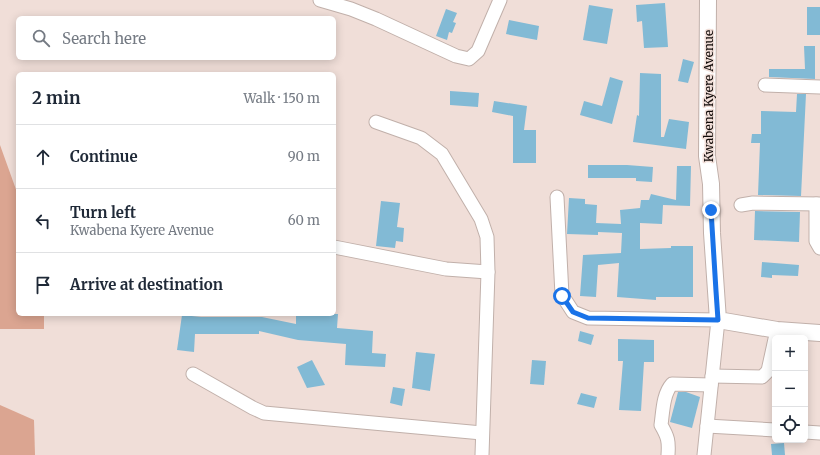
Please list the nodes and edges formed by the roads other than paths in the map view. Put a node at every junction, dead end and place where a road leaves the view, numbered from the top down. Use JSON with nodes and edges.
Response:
{"nodes":[{"id":1,"x":320,"y":0,"type":"edge"},
{"id":2,"x":500,"y":0,"type":"edge"},
{"id":3,"x":708,"y":0,"type":"edge"},
{"id":4,"x":764,"y":85,"type":"dead end"},
{"id":5,"x":820,"y":87,"type":"edge"},
{"id":6,"x":376,"y":122,"type":"dead end"},
{"id":7,"x":557,"y":198,"type":"dead end"},
{"id":8,"x":818,"y":204,"type":"edge"},
{"id":9,"x":741,"y":205,"type":"dead end"},
{"id":10,"x":336,"y":247,"type":"edge"},
{"id":11,"x":820,"y":248,"type":"edge"},
{"id":12,"x":488,"y":272,"type":"junction"},
{"id":13,"x":718,"y":320,"type":"junction"},
{"id":14,"x":820,"y":333,"type":"edge"},
{"id":15,"x":775,"y":335,"type":"edge"},
{"id":16,"x":791,"y":335,"type":"edge"},
{"id":17,"x":772,"y":354,"type":"edge"},
{"id":18,"x":193,"y":374,"type":"dead end"},
{"id":19,"x":712,"y":380,"type":"junction"},
{"id":20,"x":707,"y":426,"type":"junction"},
{"id":21,"x":772,"y":430,"type":"edge"},
{"id":22,"x":808,"y":432,"type":"edge"},
{"id":23,"x":820,"y":432,"type":"edge"},
{"id":24,"x":482,"y":433,"type":"junction"},
{"id":25,"x":482,"y":455,"type":"edge"},
{"id":26,"x":668,"y":455,"type":"edge"},
{"id":27,"x":704,"y":455,"type":"edge"}],
"edges":[{"from":1,"to":2,"type":"street"},
{"from":3,"to":13,"type":"main road","name":"Kwabena Kyere Avenue"},
{"from":4,"to":5,"type":"street"},
{"from":6,"to":12,"type":"street"},
{"from":7,"to":13,"type":"street"},
{"from":8,"to":9,"type":"street"},
{"from":8,"to":11,"type":"street"},
{"from":10,"to":12,"type":"street"},
{"from":12,"to":24,"type":"street"},
{"from":13,"to":15,"type":"main road"},
{"from":13,"to":19,"type":"street","name":"Kwabena Kyere Avenue"},
{"from":14,"to":16,"type":"main road"},
{"from":17,"to":19,"type":"street"},
{"from":18,"to":24,"type":"street"},
{"from":19,"to":20,"type":"street","name":"Kwabena Kyere Avenue"},
{"from":19,"to":26,"type":"street"},
{"from":20,"to":21,"type":"street"},
{"from":20,"to":27,"type":"street","name":"Kwabena Kyere Avenue"},
{"from":22,"to":23,"type":"street"},
{"from":24,"to":25,"type":"street"}]}
